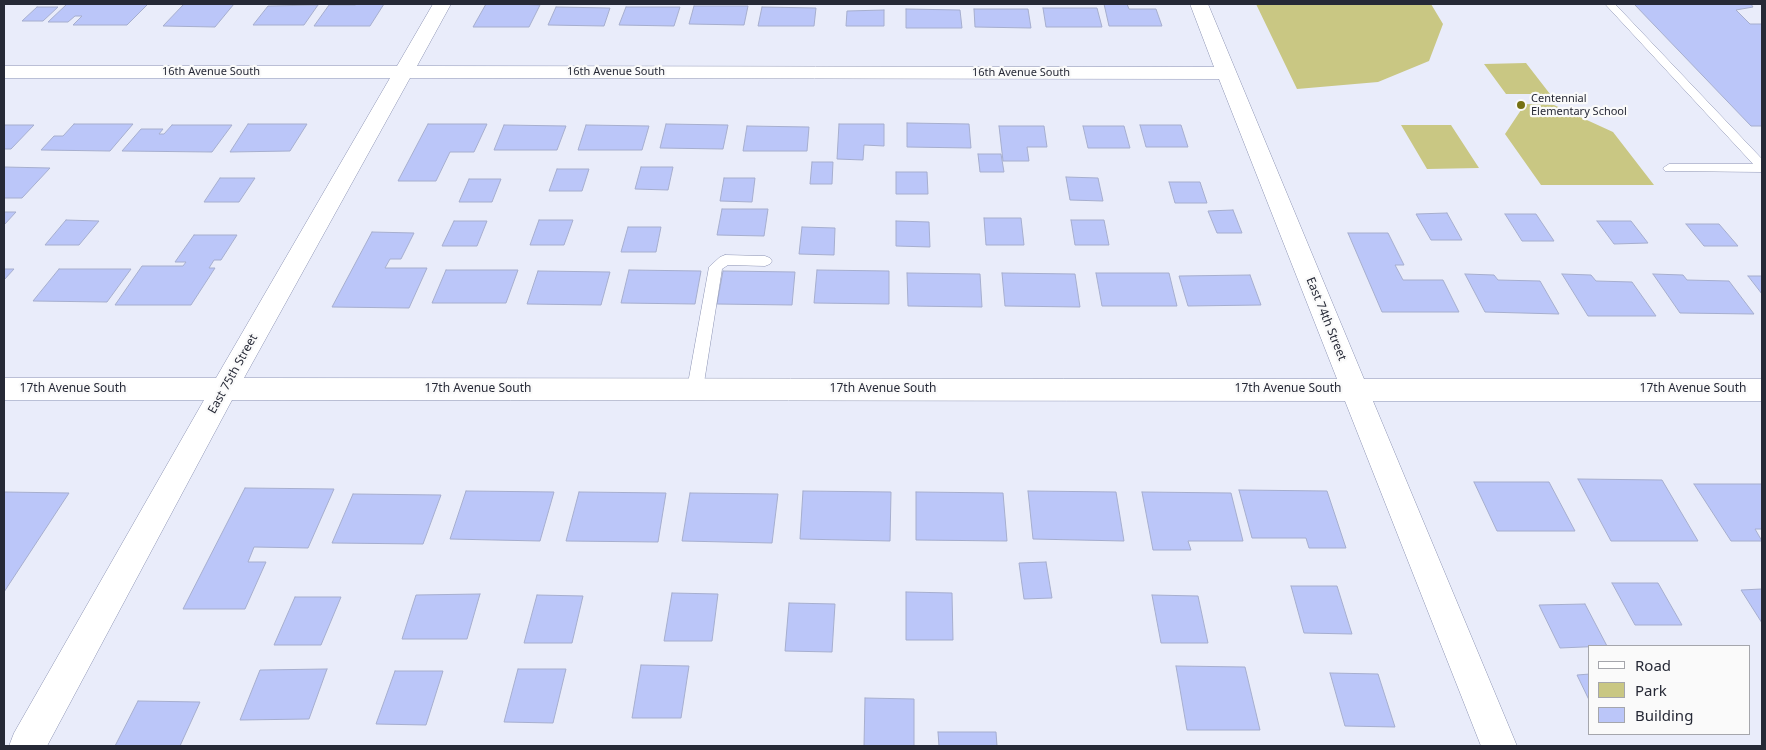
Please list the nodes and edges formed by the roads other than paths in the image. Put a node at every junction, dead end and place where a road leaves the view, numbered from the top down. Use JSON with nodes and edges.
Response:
{"nodes":[{"id":1,"x":442,"y":4,"type":"edge"},
{"id":2,"x":1199,"y":4,"type":"edge"},
{"id":3,"x":1610,"y":4,"type":"edge"},
{"id":4,"x":4,"y":72,"type":"edge"},
{"id":5,"x":404,"y":72,"type":"junction"},
{"id":6,"x":1228,"y":73,"type":"junction"},
{"id":7,"x":1762,"y":167,"type":"edge"},
{"id":8,"x":1670,"y":168,"type":"dead end"},
{"id":9,"x":765,"y":261,"type":"dead end"},
{"id":10,"x":4,"y":389,"type":"edge"},
{"id":11,"x":224,"y":389,"type":"junction"},
{"id":12,"x":695,"y":389,"type":"junction"},
{"id":13,"x":1354,"y":389,"type":"junction"},
{"id":14,"x":1762,"y":390,"type":"edge"},
{"id":15,"x":27,"y":746,"type":"edge"},
{"id":16,"x":1499,"y":746,"type":"edge"}],
"edges":[{"from":1,"to":5,"type":"street","name":"East 75th Street"},
{"from":2,"to":6,"type":"street","name":"East 74th Street"},
{"from":3,"to":7,"type":"lane"},
{"from":4,"to":5,"type":"street","name":"16th Avenue South"},
{"from":5,"to":6,"type":"street","name":"16th Avenue South"},
{"from":5,"to":11,"type":"street","name":"East 75th Street"},
{"from":6,"to":13,"type":"street","name":"East 74th Street"},
{"from":7,"to":8,"type":"lane"},
{"from":9,"to":12,"type":"lane"},
{"from":10,"to":11,"type":"street","name":"17th Avenue South"},
{"from":11,"to":12,"type":"street","name":"17th Avenue South"},
{"from":11,"to":15,"type":"street","name":"East 75th Street"},
{"from":12,"to":13,"type":"street","name":"17th Avenue South"},
{"from":13,"to":14,"type":"street","name":"17th Avenue South"},
{"from":13,"to":16,"type":"street","name":"East 74th Street"}]}
